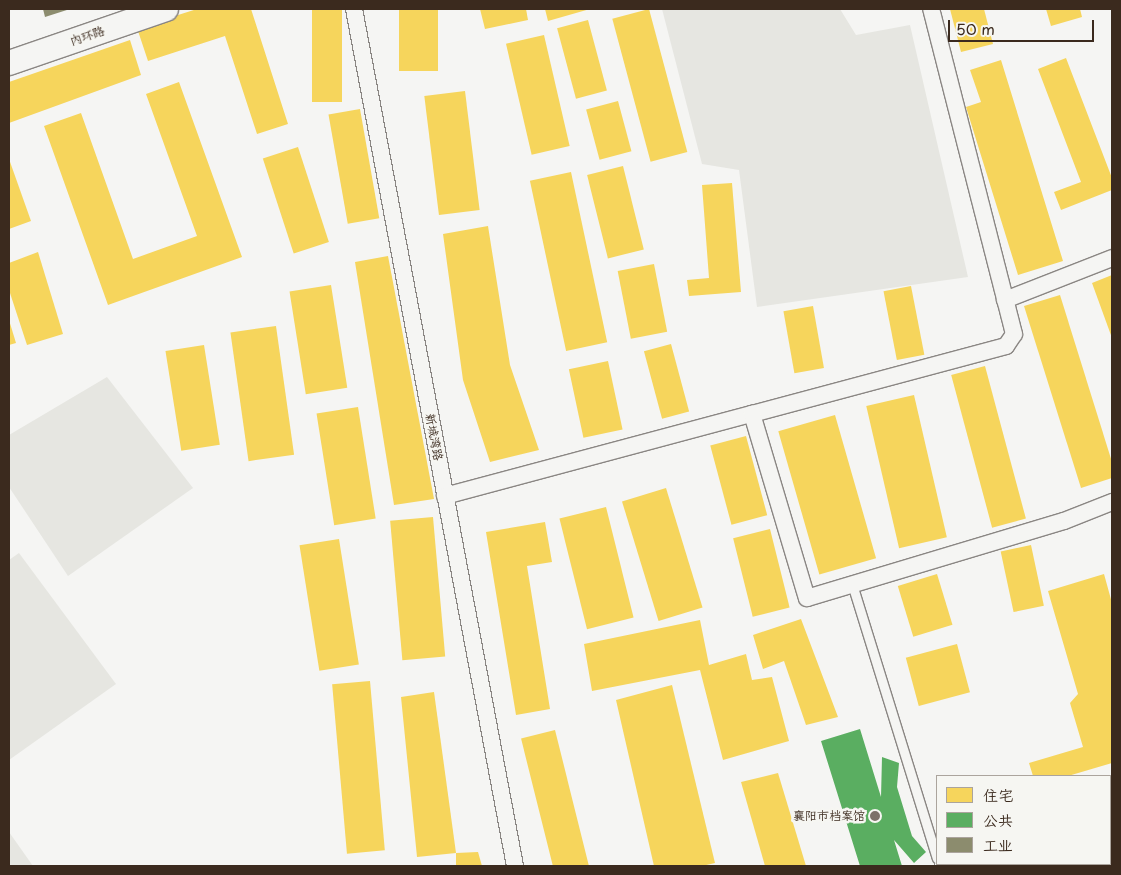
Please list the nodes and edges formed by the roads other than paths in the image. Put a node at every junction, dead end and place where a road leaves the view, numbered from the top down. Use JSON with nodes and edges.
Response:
{"nodes":[{"id":1,"x":166,"y":9,"type":"edge"},
{"id":2,"x":354,"y":9,"type":"edge"},
{"id":3,"x":931,"y":9,"type":"edge"},
{"id":4,"x":9,"y":64,"type":"edge"},
{"id":5,"x":1112,"y":258,"type":"edge"},
{"id":6,"x":1005,"y":300,"type":"junction"},
{"id":7,"x":752,"y":414,"type":"junction"},
{"id":8,"x":446,"y":496,"type":"junction"},
{"id":9,"x":1112,"y":502,"type":"edge"},
{"id":10,"x":852,"y":584,"type":"junction"},
{"id":11,"x":936,"y":855,"type":"edge"},
{"id":12,"x":515,"y":866,"type":"edge"}],
"edges":[{"from":1,"to":4,"type":"street","name":"内环路"},
{"from":2,"to":8,"type":"street","name":"新城湾路"},
{"from":3,"to":6,"type":"street"},
{"from":5,"to":6,"type":"street"},
{"from":6,"to":7,"type":"street"},
{"from":7,"to":8,"type":"street"},
{"from":7,"to":10,"type":"street"},
{"from":8,"to":12,"type":"street","name":"新城湾路"},
{"from":9,"to":10,"type":"street"},
{"from":10,"to":11,"type":"lane"}]}
